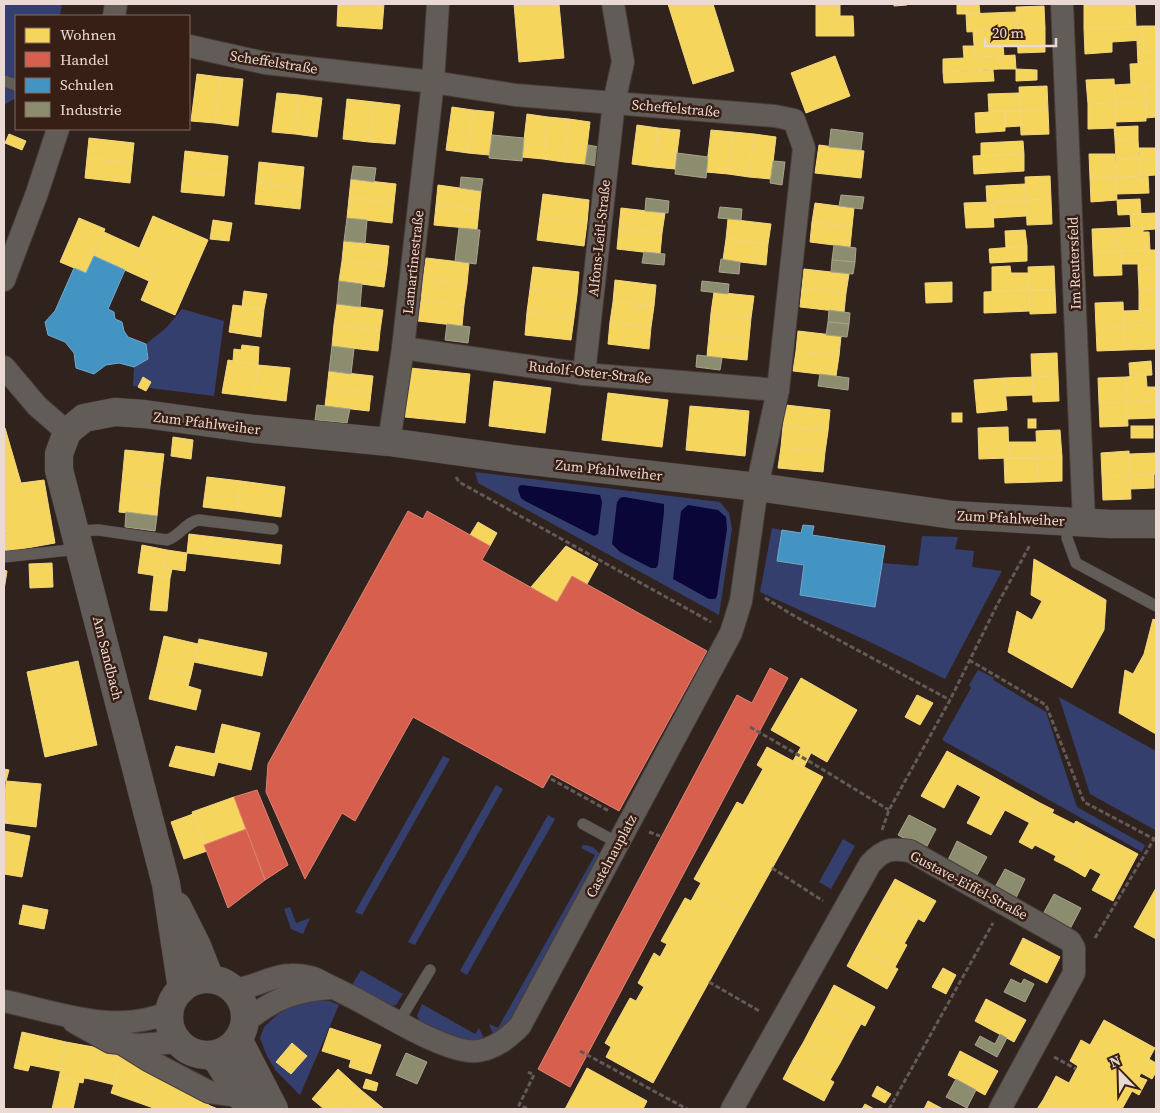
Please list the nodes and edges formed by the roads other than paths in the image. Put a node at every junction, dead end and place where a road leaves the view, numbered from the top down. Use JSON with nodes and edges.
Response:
{"nodes":[{"id":1,"x":438,"y":4,"type":"edge"},
{"id":2,"x":613,"y":4,"type":"edge"},
{"id":3,"x":1062,"y":4,"type":"edge"},
{"id":4,"x":190,"y":46,"type":"edge"},
{"id":5,"x":433,"y":82,"type":"junction"},
{"id":6,"x":614,"y":102,"type":"junction"},
{"id":7,"x":58,"y":130,"type":"edge"},
{"id":8,"x":4,"y":280,"type":"edge"},
{"id":9,"x":403,"y":348,"type":"junction"},
{"id":10,"x":4,"y":367,"type":"edge"},
{"id":11,"x":584,"y":374,"type":"junction"},
{"id":12,"x":778,"y":390,"type":"junction"},
{"id":13,"x":66,"y":432,"type":"junction"},
{"id":14,"x":389,"y":442,"type":"junction"},
{"id":15,"x":757,"y":487,"type":"junction"},
{"id":16,"x":1076,"y":522,"type":"junction"},
{"id":17,"x":1156,"y":524,"type":"edge"},
{"id":18,"x":273,"y":529,"type":"dead end"},
{"id":19,"x":77,"y":540,"type":"junction"},
{"id":20,"x":4,"y":557,"type":"edge"},
{"id":21,"x":1156,"y":606,"type":"edge"},
{"id":22,"x":583,"y":824,"type":"dead end"},
{"id":23,"x":618,"y":843,"type":"junction"},
{"id":24,"x":166,"y":884,"type":"junction"},
{"id":25,"x":430,"y":970,"type":"dead end"},
{"id":26,"x":222,"y":985,"type":"junction"},
{"id":27,"x":333,"y":988,"type":"junction"},
{"id":28,"x":175,"y":1000,"type":"junction"},
{"id":29,"x":4,"y":1001,"type":"edge"},
{"id":30,"x":65,"y":1016,"type":"junction"},
{"id":31,"x":398,"y":1023,"type":"junction"},
{"id":32,"x":241,"y":1030,"type":"junction"},
{"id":33,"x":178,"y":1042,"type":"junction"},
{"id":34,"x":124,"y":1045,"type":"junction"},
{"id":35,"x":210,"y":1055,"type":"junction"},
{"id":36,"x":249,"y":1103,"type":"edge"},
{"id":37,"x":274,"y":1109,"type":"edge"},
{"id":38,"x":732,"y":1109,"type":"edge"},
{"id":39,"x":1000,"y":1109,"type":"edge"}],
"edges":[{"from":1,"to":5,"type":"street","name":"Lamartinestraße"},
{"from":2,"to":6,"type":"street","name":"Alfons-Leitl-Straße"},
{"from":3,"to":16,"type":"street","name":"Im Reutersfeld"},
{"from":4,"to":5,"type":"street","name":"Scheffelstraße"},
{"from":5,"to":6,"type":"street","name":"Scheffelstraße"},
{"from":5,"to":9,"type":"street","name":"Lamartinestraße"},
{"from":6,"to":11,"type":"street","name":"Alfons-Leitl-Straße"},
{"from":6,"to":12,"type":"street","name":"Scheffelstraße"},
{"from":7,"to":8,"type":"street"},
{"from":9,"to":11,"type":"street","name":"Rudolf-Oster-Straße"},
{"from":9,"to":14,"type":"street","name":"Lamartinestraße"},
{"from":10,"to":13,"type":"street"},
{"from":11,"to":12,"type":"street","name":"Rudolf-Oster-Straße"},
{"from":12,"to":15,"type":"street","name":"Scheffelstraße"},
{"from":13,"to":14,"type":"street","name":"Zum Pfahlweiher"},
{"from":13,"to":19,"type":"street","name":"Am Sandbach"},
{"from":14,"to":15,"type":"street","name":"Zum Pfahlweiher"},
{"from":15,"to":16,"type":"street","name":"Zum Pfahlweiher"},
{"from":15,"to":23,"type":"street","name":"Castelnauplatz"},
{"from":16,"to":17,"type":"street","name":"Zum Pfahlweiher"},
{"from":16,"to":21,"type":"lane"},
{"from":18,"to":19,"type":"lane"},
{"from":19,"to":20,"type":"lane"},
{"from":19,"to":24,"type":"street","name":"Am Sandbach"},
{"from":22,"to":23,"type":"lane"},
{"from":23,"to":31,"type":"street","name":"Castelnauplatz"},
{"from":24,"to":26,"type":"street","name":"Am Sandbach"},
{"from":24,"to":28,"type":"street","name":"Am Sandbach"},
{"from":25,"to":31,"type":"lane"},
{"from":26,"to":27,"type":"street","name":"Castelnauplatz"},
{"from":26,"to":28,"type":"street"},
{"from":26,"to":32,"type":"street"},
{"from":27,"to":31,"type":"street","name":"Castelnauplatz"},
{"from":27,"to":32,"type":"street"},
{"from":28,"to":30,"type":"street"},
{"from":28,"to":33,"type":"street"},
{"from":29,"to":30,"type":"street"},
{"from":30,"to":34,"type":"street"},
{"from":32,"to":35,"type":"street"},
{"from":32,"to":37,"type":"street"},
{"from":33,"to":34,"type":"street"},
{"from":33,"to":35,"type":"street"},
{"from":34,"to":36,"type":"street"},
{"from":35,"to":36,"type":"street"},
{"from":38,"to":39,"type":"street","name":"Gustave-Eiffel-Straße"}]}
